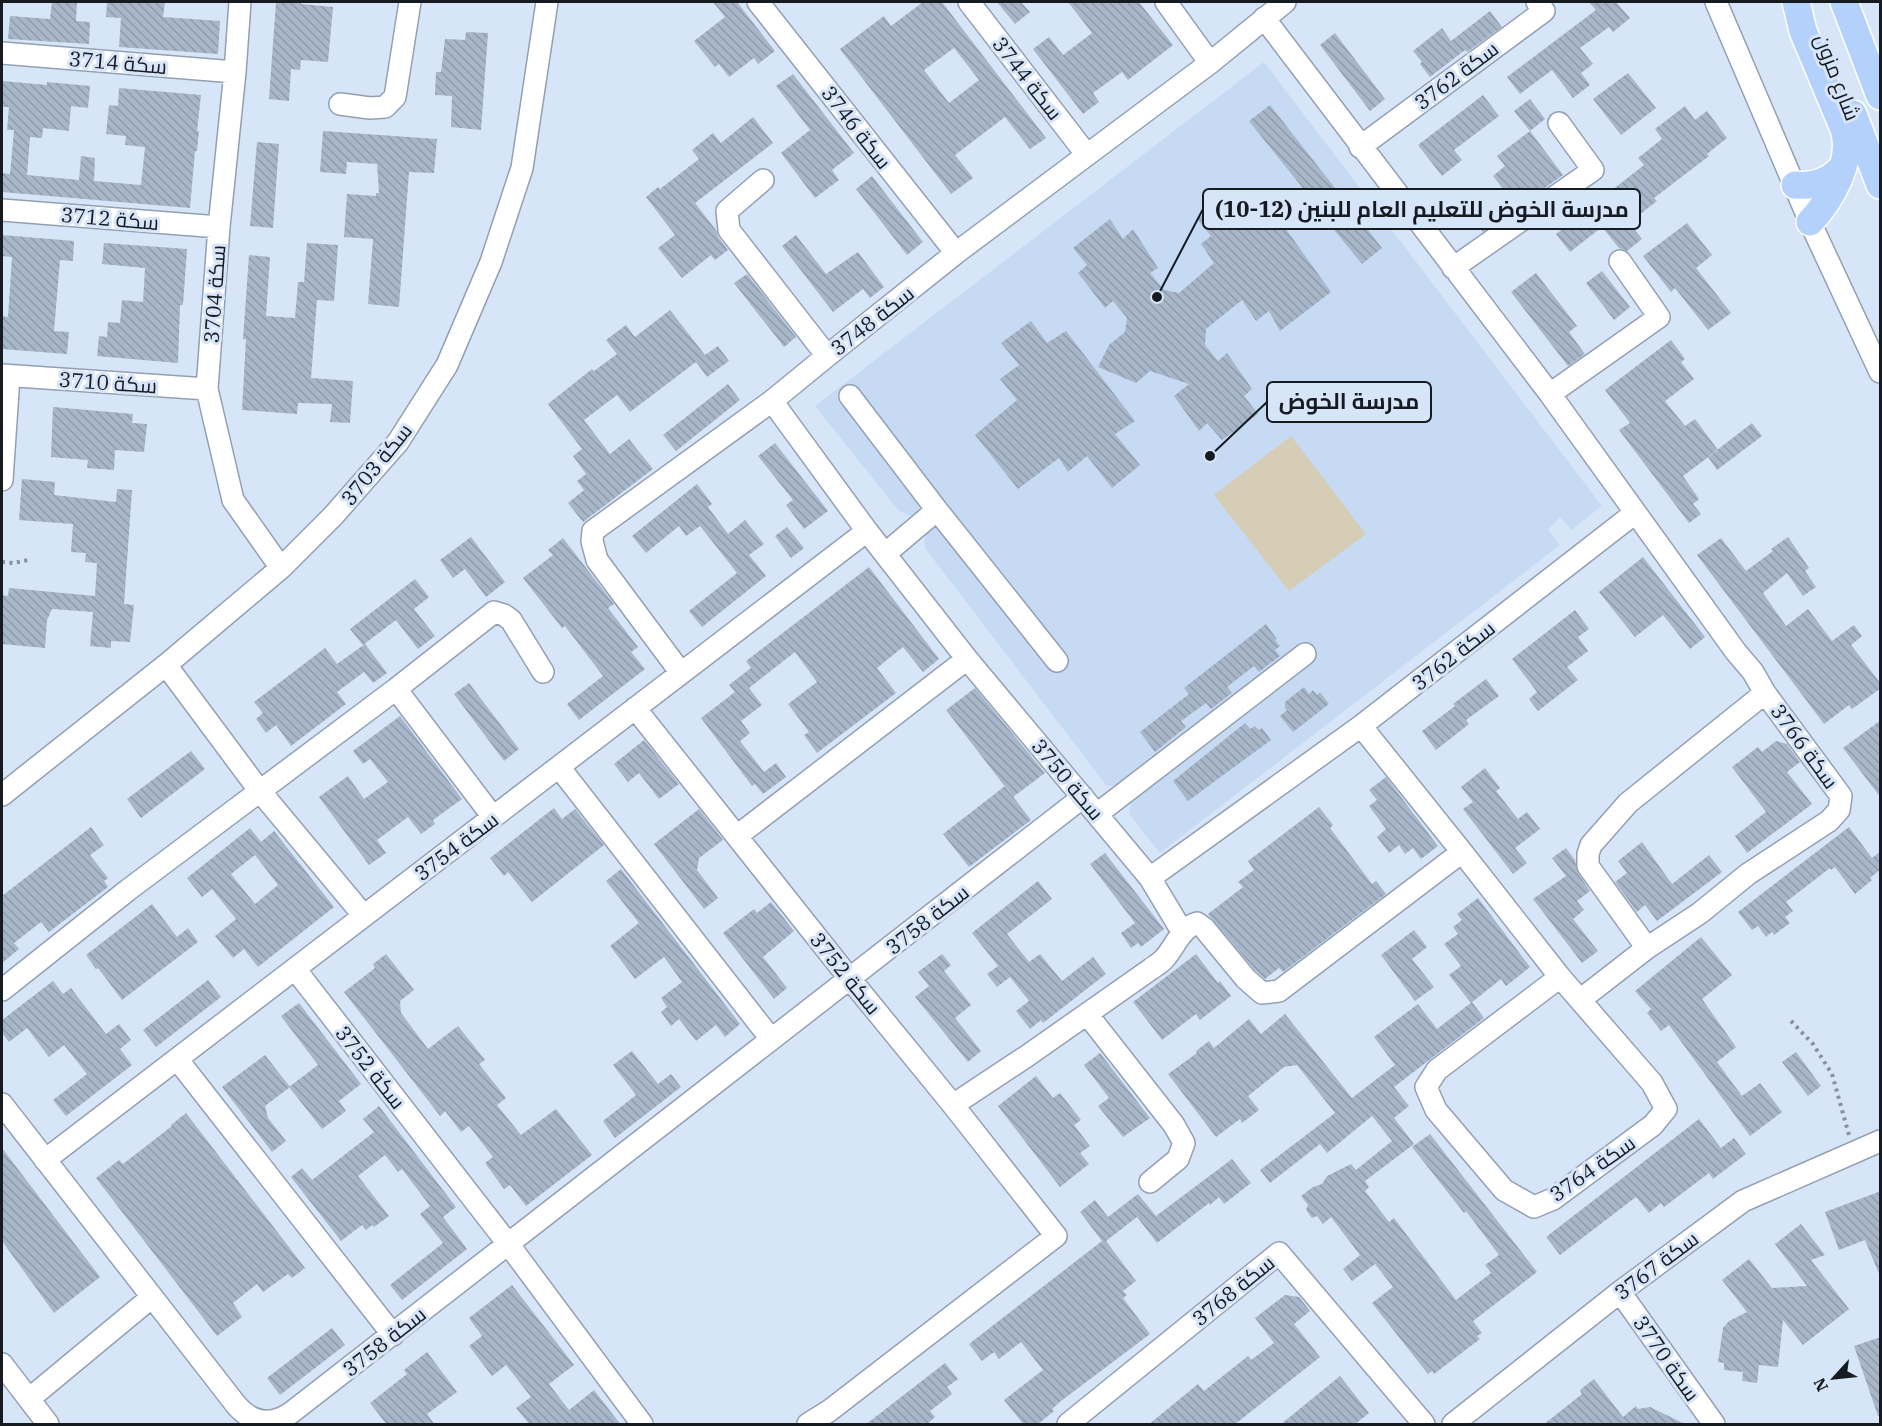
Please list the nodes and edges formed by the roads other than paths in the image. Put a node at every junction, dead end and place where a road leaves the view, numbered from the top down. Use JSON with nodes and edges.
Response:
{"nodes":[{"id":1,"x":240,"y":2,"type":"edge"},
{"id":2,"x":410,"y":2,"type":"edge"},
{"id":3,"x":547,"y":2,"type":"edge"},
{"id":4,"x":758,"y":2,"type":"edge"},
{"id":5,"x":969,"y":2,"type":"edge"},
{"id":6,"x":1166,"y":2,"type":"edge"},
{"id":7,"x":1285,"y":2,"type":"edge"},
{"id":8,"x":1537,"y":2,"type":"edge"},
{"id":9,"x":1716,"y":2,"type":"edge"},
{"id":10,"x":1796,"y":2,"type":"edge"},
{"id":11,"x":1809,"y":2,"type":"edge"},
{"id":12,"x":1844,"y":2,"type":"edge"},
{"id":13,"x":1264,"y":18,"type":"junction"},
{"id":14,"x":1857,"y":36,"type":"junction"},
{"id":15,"x":2,"y":53,"type":"edge"},
{"id":16,"x":1209,"y":63,"type":"junction"},
{"id":17,"x":1881,"y":66,"type":"edge"},
{"id":18,"x":235,"y":72,"type":"junction"},
{"id":19,"x":1881,"y":96,"type":"edge"},
{"id":20,"x":340,"y":104,"type":"dead end"},
{"id":21,"x":1558,"y":123,"type":"dead end"},
{"id":22,"x":1360,"y":147,"type":"junction"},
{"id":23,"x":1087,"y":155,"type":"junction"},
{"id":24,"x":1842,"y":168,"type":"junction"},
{"id":25,"x":763,"y":180,"type":"dead end"},
{"id":26,"x":1795,"y":185,"type":"junction"},
{"id":27,"x":1881,"y":185,"type":"edge"},
{"id":28,"x":2,"y":210,"type":"edge"},
{"id":29,"x":1810,"y":222,"type":"junction"},
{"id":30,"x":219,"y":227,"type":"junction"},
{"id":31,"x":956,"y":253,"type":"junction"},
{"id":32,"x":1620,"y":261,"type":"dead end"},
{"id":33,"x":1453,"y":268,"type":"junction"},
{"id":34,"x":827,"y":356,"type":"junction"},
{"id":35,"x":1881,"y":372,"type":"edge"},
{"id":36,"x":5,"y":375,"type":"edge"},
{"id":37,"x":207,"y":389,"type":"junction"},
{"id":38,"x":1550,"y":394,"type":"junction"},
{"id":39,"x":850,"y":396,"type":"dead end"},
{"id":40,"x":772,"y":401,"type":"junction"},
{"id":41,"x":2,"y":480,"type":"edge"},
{"id":42,"x":937,"y":510,"type":"junction"},
{"id":43,"x":1635,"y":513,"type":"junction"},
{"id":44,"x":867,"y":531,"type":"junction"},
{"id":45,"x":885,"y":554,"type":"junction"},
{"id":46,"x":281,"y":568,"type":"junction"},
{"id":47,"x":1305,"y":654,"type":"dead end"},
{"id":48,"x":967,"y":659,"type":"junction"},
{"id":49,"x":1057,"y":661,"type":"dead end"},
{"id":50,"x":166,"y":665,"type":"junction"},
{"id":51,"x":543,"y":672,"type":"dead end"},
{"id":52,"x":681,"y":673,"type":"junction"},
{"id":53,"x":396,"y":688,"type":"junction"},
{"id":54,"x":1765,"y":693,"type":"junction"},
{"id":55,"x":635,"y":708,"type":"junction"},
{"id":56,"x":1361,"y":726,"type":"junction"},
{"id":57,"x":559,"y":767,"type":"junction"},
{"id":58,"x":259,"y":790,"type":"junction"},
{"id":59,"x":2,"y":795,"type":"edge"},
{"id":60,"x":1083,"y":797,"type":"junction"},
{"id":61,"x":1097,"y":814,"type":"junction"},
{"id":62,"x":493,"y":817,"type":"junction"},
{"id":63,"x":737,"y":836,"type":"junction"},
{"id":64,"x":1462,"y":852,"type":"junction"},
{"id":65,"x":1150,"y":878,"type":"junction"},
{"id":66,"x":364,"y":916,"type":"junction"},
{"id":67,"x":1183,"y":933,"type":"junction"},
{"id":68,"x":1647,"y":948,"type":"junction"},
{"id":69,"x":294,"y":969,"type":"junction"},
{"id":70,"x":1560,"y":977,"type":"junction"},
{"id":71,"x":850,"y":979,"type":"junction"},
{"id":72,"x":2,"y":990,"type":"edge"},
{"id":73,"x":1580,"y":999,"type":"junction"},
{"id":74,"x":1087,"y":1014,"type":"junction"},
{"id":75,"x":771,"y":1039,"type":"junction"},
{"id":76,"x":177,"y":1059,"type":"junction"},
{"id":77,"x":2,"y":1104,"type":"edge"},
{"id":78,"x":953,"y":1104,"type":"junction"},
{"id":79,"x":1881,"y":1141,"type":"edge"},
{"id":80,"x":45,"y":1160,"type":"junction"},
{"id":81,"x":1150,"y":1182,"type":"dead end"},
{"id":82,"x":509,"y":1245,"type":"junction"},
{"id":83,"x":1620,"y":1292,"type":"junction"},
{"id":84,"x":152,"y":1297,"type":"junction"},
{"id":85,"x":393,"y":1335,"type":"junction"},
{"id":86,"x":2,"y":1364,"type":"edge"},
{"id":87,"x":29,"y":1399,"type":"junction"},
{"id":88,"x":834,"y":1418,"type":"edge"},
{"id":89,"x":48,"y":1425,"type":"edge"},
{"id":90,"x":642,"y":1425,"type":"edge"},
{"id":91,"x":808,"y":1425,"type":"edge"},
{"id":92,"x":1068,"y":1425,"type":"edge"},
{"id":93,"x":1424,"y":1425,"type":"edge"},
{"id":94,"x":1453,"y":1425,"type":"edge"},
{"id":95,"x":1714,"y":1425,"type":"edge"}],
"edges":[{"from":1,"to":18,"type":"street","name":"سكة 3704"},
{"from":2,"to":20,"type":"street"},
{"from":3,"to":46,"type":"street","name":"سكة 3703"},
{"from":4,"to":31,"type":"street","name":"سكة 3746"},
{"from":5,"to":23,"type":"street","name":"سكة 3744"},
{"from":6,"to":16,"type":"street"},
{"from":7,"to":13,"type":"street","name":"سكة 3748"},
{"from":8,"to":22,"type":"street","name":"سكة 3762"},
{"from":9,"to":26,"type":"street"},
{"from":10,"to":24,"type":"main road"},
{"from":11,"to":27,"type":"main road","name":"شارع مزون"},
{"from":12,"to":14,"type":"main road","name":"شارع مزون"},
{"from":13,"to":16,"type":"street","name":"سكة 3748"},
{"from":13,"to":22,"type":"street"},
{"from":14,"to":17,"type":"main road"},
{"from":14,"to":19,"type":"main road","name":"شارع مزون"},
{"from":15,"to":18,"type":"street","name":"سكة 3714"},
{"from":16,"to":23,"type":"street","name":"سكة 3748"},
{"from":18,"to":30,"type":"street","name":"سكة 3704"},
{"from":21,"to":33,"type":"street"},
{"from":22,"to":33,"type":"street"},
{"from":23,"to":31,"type":"street","name":"سكة 3748"},
{"from":24,"to":26,"type":"main road"},
{"from":24,"to":29,"type":"main road"},
{"from":25,"to":34,"type":"street"},
{"from":26,"to":29,"type":"street"},
{"from":28,"to":30,"type":"street","name":"سكة 3712"},
{"from":29,"to":35,"type":"street"},
{"from":30,"to":37,"type":"street","name":"سكة 3704"},
{"from":31,"to":34,"type":"street","name":"سكة 3748"},
{"from":32,"to":38,"type":"street"},
{"from":33,"to":38,"type":"street"},
{"from":34,"to":40,"type":"street","name":"سكة 3748"},
{"from":36,"to":37,"type":"street","name":"سكة 3710"},
{"from":36,"to":41,"type":"street","name":"سكة 3710"},
{"from":37,"to":46,"type":"street","name":"سكة 3704"},
{"from":38,"to":43,"type":"street"},
{"from":39,"to":42,"type":"street"},
{"from":40,"to":44,"type":"street","name":"سكة 3750"},
{"from":40,"to":52,"type":"street","name":"سكة 3748"},
{"from":42,"to":45,"type":"street"},
{"from":42,"to":49,"type":"street"},
{"from":43,"to":54,"type":"street","name":"سكة 3766"},
{"from":43,"to":56,"type":"street","name":"سكة 3762"},
{"from":44,"to":45,"type":"street","name":"سكة 3750"},
{"from":44,"to":52,"type":"street","name":"سكة 3754"},
{"from":45,"to":48,"type":"street","name":"سكة 3750"},
{"from":46,"to":50,"type":"street","name":"سكة 3703"},
{"from":47,"to":61,"type":"street"},
{"from":48,"to":60,"type":"street","name":"سكة 3750"},
{"from":48,"to":63,"type":"street"},
{"from":50,"to":58,"type":"street"},
{"from":50,"to":59,"type":"street","name":"سكة 3703"},
{"from":51,"to":53,"type":"street"},
{"from":52,"to":55,"type":"street","name":"سكة 3754"},
{"from":53,"to":58,"type":"street"},
{"from":53,"to":62,"type":"street"},
{"from":54,"to":68,"type":"street"},
{"from":54,"to":68,"type":"street","name":"سكة 3766"},
{"from":55,"to":57,"type":"street","name":"سكة 3754"},
{"from":55,"to":63,"type":"street","name":"سكة 3752"},
{"from":56,"to":64,"type":"street","name":"سكة 3764"},
{"from":56,"to":65,"type":"street","name":"سكة 3762"},
{"from":57,"to":62,"type":"street","name":"سكة 3754"},
{"from":57,"to":75,"type":"street"},
{"from":58,"to":66,"type":"street"},
{"from":58,"to":72,"type":"street"},
{"from":60,"to":61,"type":"street","name":"سكة 3750"},
{"from":60,"to":71,"type":"street","name":"سكة 3758"},
{"from":61,"to":65,"type":"street","name":"سكة 3750"},
{"from":62,"to":66,"type":"street","name":"سكة 3754"},
{"from":63,"to":71,"type":"street","name":"سكة 3752"},
{"from":64,"to":67,"type":"street"},
{"from":64,"to":70,"type":"street","name":"سكة 3764"},
{"from":65,"to":67,"type":"street","name":"سكة 3750"},
{"from":66,"to":69,"type":"street","name":"سكة 3754"},
{"from":67,"to":74,"type":"street"},
{"from":68,"to":73,"type":"street","name":"سكة 3766"},
{"from":69,"to":76,"type":"street","name":"سكة 3754"},
{"from":69,"to":82,"type":"street","name":"سكة 3752"},
{"from":70,"to":73,"type":"street","name":"سكة 3764"},
{"from":70,"to":73,"type":"street","name":"سكة 3764"},
{"from":71,"to":75,"type":"street","name":"سكة 3758"},
{"from":71,"to":78,"type":"street","name":"سكة 3752"},
{"from":74,"to":78,"type":"street"},
{"from":74,"to":81,"type":"street"},
{"from":75,"to":82,"type":"street","name":"سكة 3758"},
{"from":76,"to":80,"type":"street","name":"سكة 3754"},
{"from":76,"to":85,"type":"street"},
{"from":77,"to":80,"type":"street","name":"سكة 3758"},
{"from":78,"to":88,"type":"street","name":"سكة 3752"},
{"from":79,"to":83,"type":"street","name":"سكة 3767"},
{"from":80,"to":84,"type":"street","name":"سكة 3758"},
{"from":82,"to":85,"type":"street","name":"سكة 3758"},
{"from":82,"to":90,"type":"street","name":"سكة 3752"},
{"from":83,"to":94,"type":"street","name":"سكة 3767"},
{"from":83,"to":95,"type":"street","name":"سكة 3770"},
{"from":84,"to":85,"type":"street","name":"سكة 3758"},
{"from":84,"to":87,"type":"street"},
{"from":86,"to":87,"type":"street"},
{"from":87,"to":89,"type":"street"},
{"from":88,"to":91,"type":"street"},
{"from":92,"to":93,"type":"street","name":"سكة 3768"}]}
